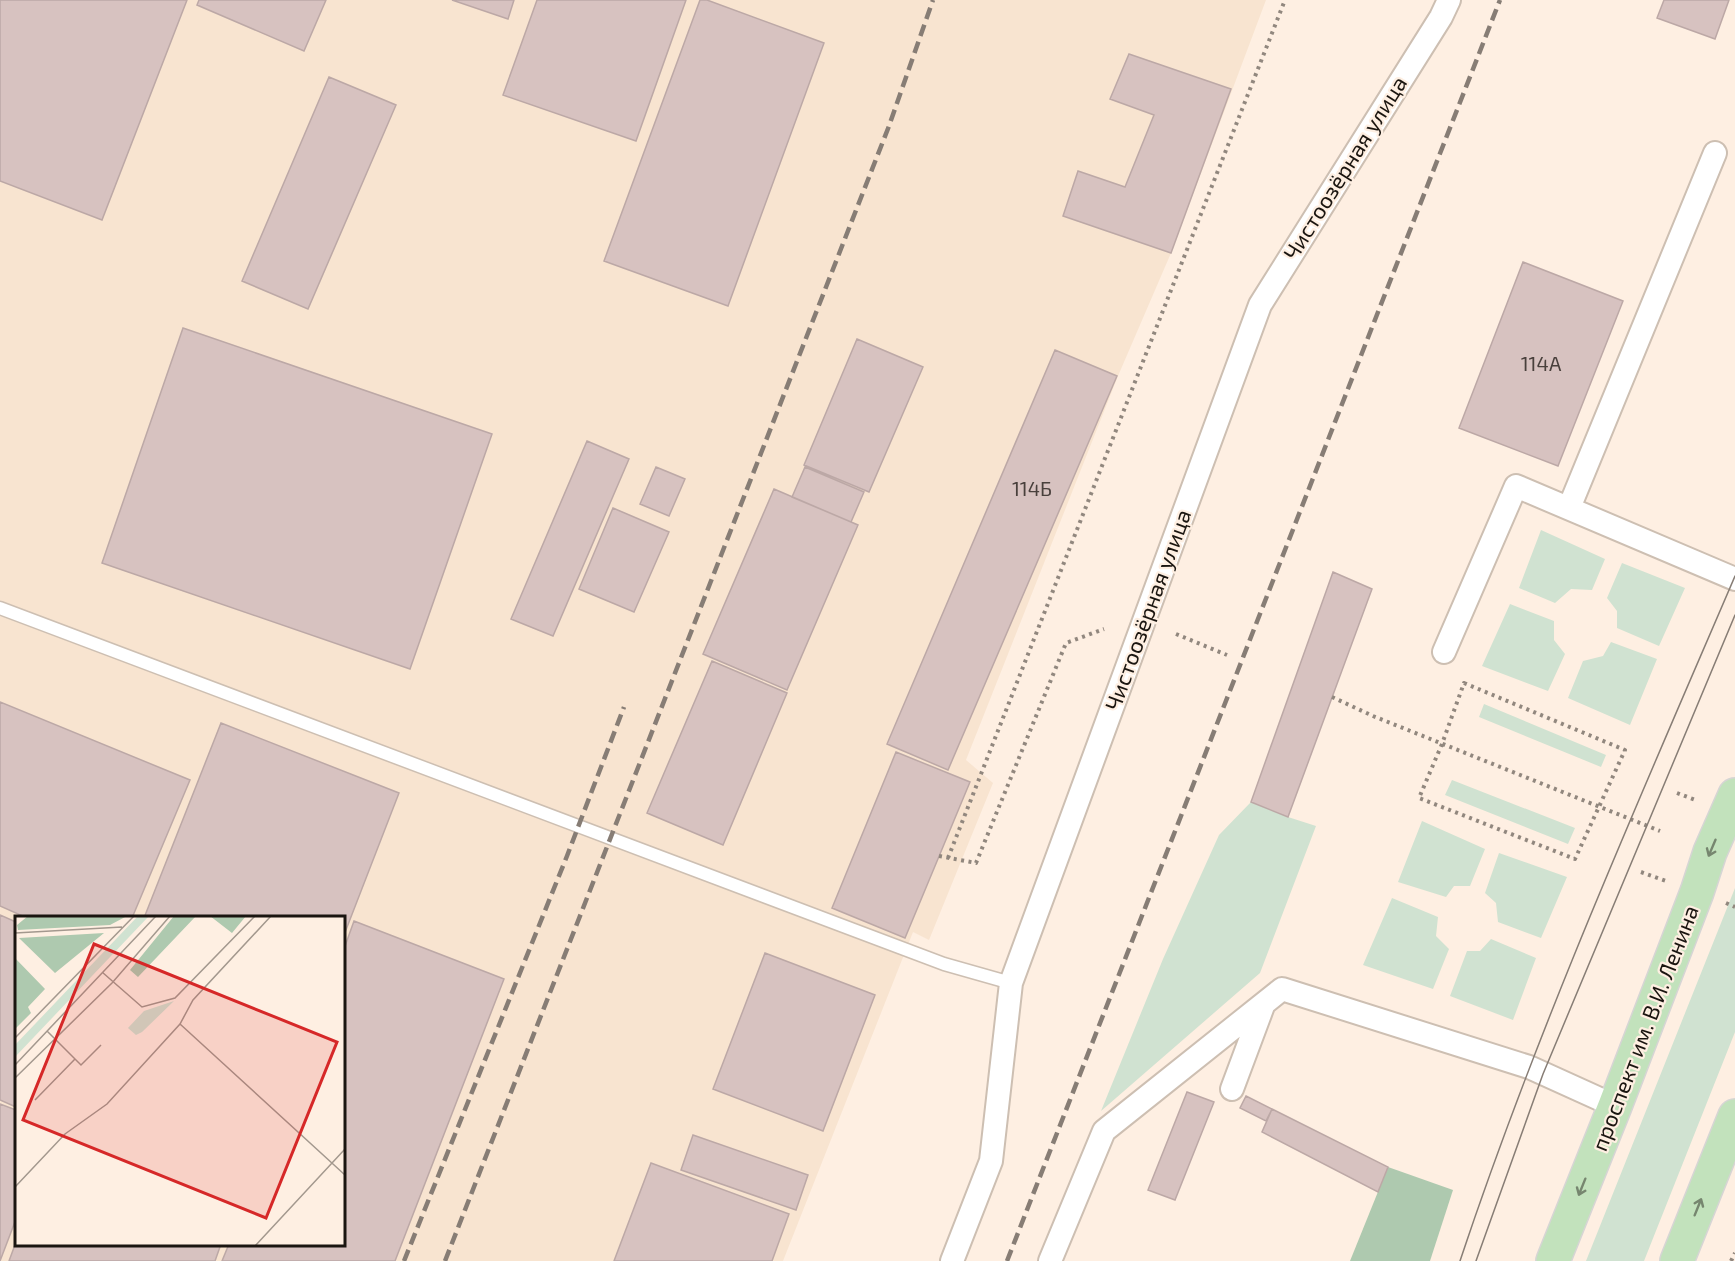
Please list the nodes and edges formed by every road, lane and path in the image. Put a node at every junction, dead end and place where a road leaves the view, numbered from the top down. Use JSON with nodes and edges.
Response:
{"nodes":[{"id":1,"x":1285,"y":0,"type":"edge"},
{"id":2,"x":1449,"y":0,"type":"edge"},
{"id":3,"x":1715,"y":153,"type":"dead end"},
{"id":4,"x":1569,"y":508,"type":"junction"},
{"id":5,"x":1735,"y":579,"type":"edge"},
{"id":6,"x":0,"y":608,"type":"edge"},
{"id":7,"x":1104,"y":629,"type":"dead end"},
{"id":8,"x":1176,"y":634,"type":"dead end"},
{"id":9,"x":1444,"y":652,"type":"dead end"},
{"id":10,"x":1227,"y":655,"type":"dead end"},
{"id":11,"x":1332,"y":697,"type":"dead end"},
{"id":12,"x":1443,"y":744,"type":"junction"},
{"id":13,"x":1735,"y":795,"type":"edge"},
{"id":14,"x":1599,"y":807,"type":"junction"},
{"id":15,"x":1660,"y":831,"type":"dead end"},
{"id":16,"x":939,"y":856,"type":"dead end"},
{"id":17,"x":948,"y":858,"type":"junction"},
{"id":18,"x":1011,"y":983,"type":"junction"},
{"id":19,"x":1263,"y":1005,"type":"junction"},
{"id":20,"x":1232,"y":1089,"type":"dead end"},
{"id":21,"x":1615,"y":1107,"type":"junction"},
{"id":22,"x":1735,"y":1116,"type":"edge"},
{"id":23,"x":1735,"y":1253,"type":"edge"},
{"id":24,"x":952,"y":1261,"type":"edge"},
{"id":25,"x":1050,"y":1261,"type":"edge"},
{"id":26,"x":1553,"y":1261,"type":"edge"},
{"id":27,"x":1677,"y":1261,"type":"edge"},
{"id":28,"x":1731,"y":1261,"type":"edge"}],
"edges":[{"from":1,"to":17,"type":"path"},
{"from":2,"to":18,"type":"street","name":"Чистоозёрная улица"},
{"from":3,"to":4,"type":"street"},
{"from":4,"to":5,"type":"street"},
{"from":4,"to":9,"type":"street"},
{"from":6,"to":18,"type":"lane"},
{"from":7,"to":17,"type":"path"},
{"from":8,"to":10,"type":"path"},
{"from":11,"to":12,"type":"path"},
{"from":12,"to":14,"type":"path"},
{"from":12,"to":14,"type":"path"},
{"from":12,"to":14,"type":"path"},
{"from":13,"to":21,"type":"main road","name":"проспект им. В.И. Ленина","one_way":true},
{"from":14,"to":15,"type":"path"},
{"from":16,"to":17,"type":"path"},
{"from":18,"to":24,"type":"street","name":"Чистоозёрная улица"},
{"from":19,"to":20,"type":"street"},
{"from":19,"to":21,"type":"street"},
{"from":19,"to":25,"type":"street"},
{"from":21,"to":26,"type":"main road","name":"проспект им. В.И. Ленина","one_way":true},
{"from":27,"to":22,"type":"main road","one_way":true},
{"from":23,"to":28,"type":"path"}]}
